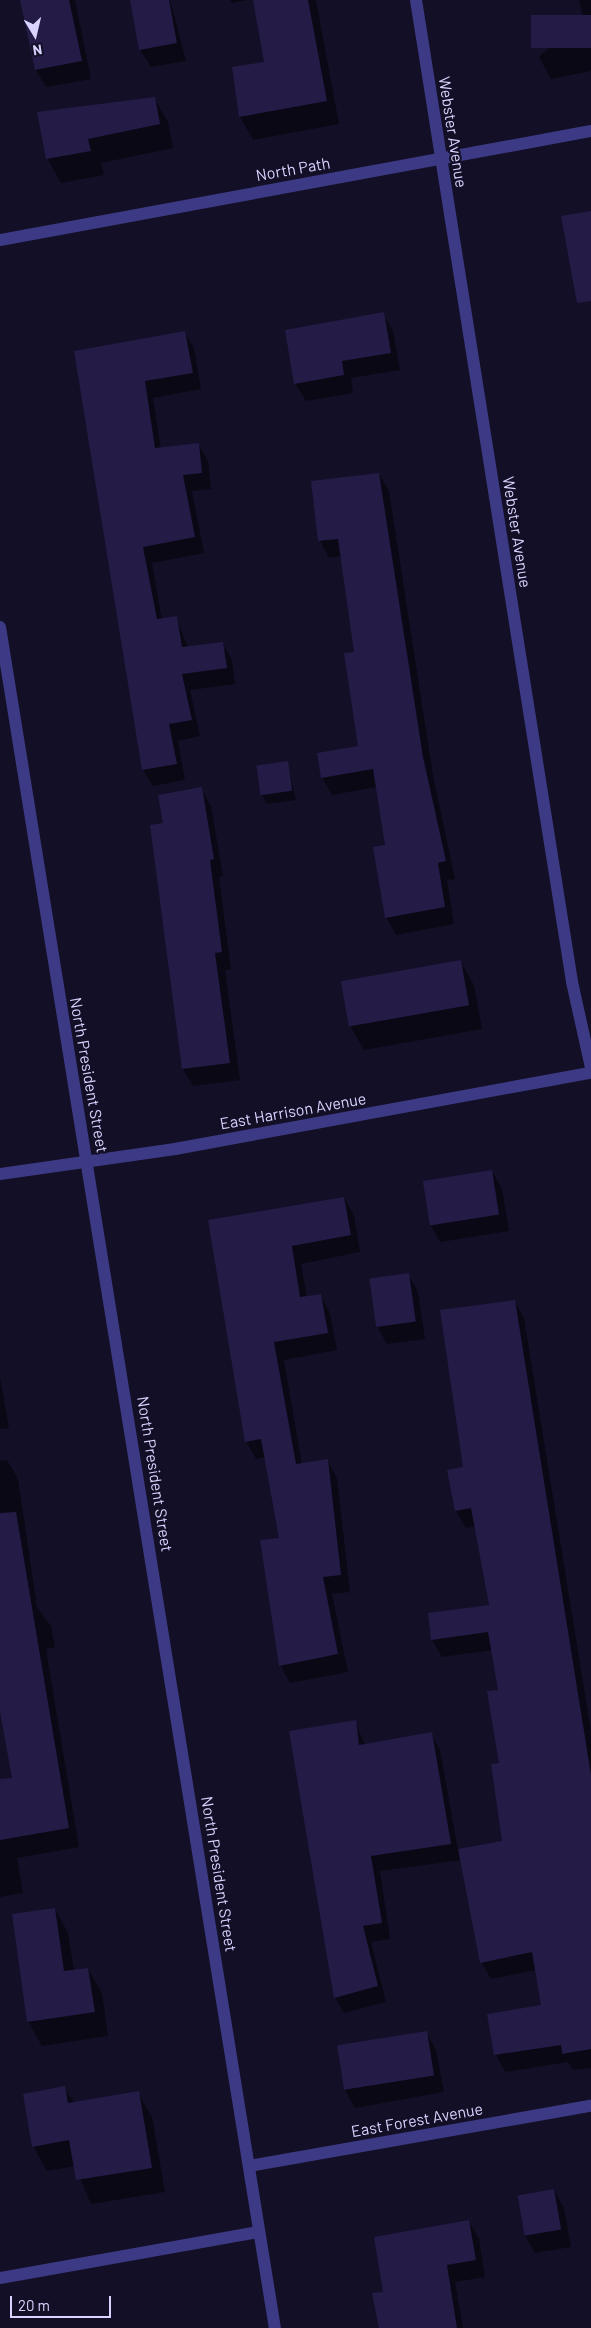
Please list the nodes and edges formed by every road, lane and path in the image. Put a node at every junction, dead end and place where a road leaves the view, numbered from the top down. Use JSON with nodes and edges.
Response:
{"nodes":[{"id":1,"x":416,"y":0,"type":"edge"},
{"id":2,"x":591,"y":131,"type":"edge"},
{"id":3,"x":441,"y":158,"type":"junction"},
{"id":4,"x":0,"y":240,"type":"edge"},
{"id":5,"x":0,"y":627,"type":"edge"},
{"id":6,"x":591,"y":1068,"type":"edge"},
{"id":7,"x":591,"y":1073,"type":"edge"},
{"id":8,"x":88,"y":1161,"type":"junction"},
{"id":9,"x":0,"y":1174,"type":"edge"},
{"id":10,"x":591,"y":2106,"type":"edge"},
{"id":11,"x":249,"y":2166,"type":"junction"},
{"id":12,"x":259,"y":2232,"type":"junction"},
{"id":13,"x":0,"y":2278,"type":"edge"},
{"id":14,"x":275,"y":2328,"type":"edge"}],
"edges":[{"from":1,"to":3,"type":"street","name":"Webster Avenue"},
{"from":2,"to":3,"type":"street","name":"North Path"},
{"from":3,"to":4,"type":"street","name":"North Path"},
{"from":3,"to":6,"type":"street","name":"Webster Avenue"},
{"from":5,"to":8,"type":"street","name":"North President Street"},
{"from":7,"to":8,"type":"street","name":"East Harrison Avenue"},
{"from":8,"to":9,"type":"street","name":"East Harrison Avenue"},
{"from":8,"to":11,"type":"street","name":"North President Street"},
{"from":10,"to":11,"type":"street","name":"East Forest Avenue"},
{"from":11,"to":12,"type":"street","name":"North President Street"},
{"from":12,"to":13,"type":"street"},
{"from":12,"to":14,"type":"street","name":"North President Street"}]}
